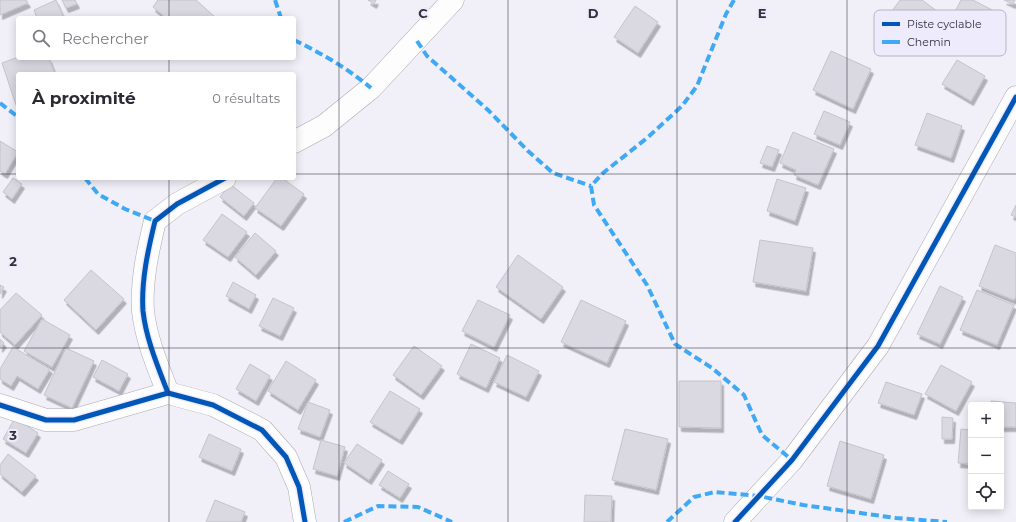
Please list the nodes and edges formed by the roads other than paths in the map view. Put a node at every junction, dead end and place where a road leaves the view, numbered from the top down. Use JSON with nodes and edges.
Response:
{"nodes":[{"id":1,"x":453,"y":0,"type":"edge"},
{"id":2,"x":1016,"y":97,"type":"edge"},
{"id":3,"x":296,"y":141,"type":"edge"},
{"id":4,"x":221,"y":180,"type":"edge"},
{"id":5,"x":168,"y":393,"type":"junction"},
{"id":6,"x":0,"y":405,"type":"edge"},
{"id":7,"x":305,"y":522,"type":"edge"},
{"id":8,"x":735,"y":522,"type":"edge"}],
"edges":[{"from":1,"to":3,"type":"street"},
{"from":2,"to":8,"type":"street"},
{"from":4,"to":5,"type":"street"},
{"from":5,"to":6,"type":"street"},
{"from":5,"to":7,"type":"street"}]}
